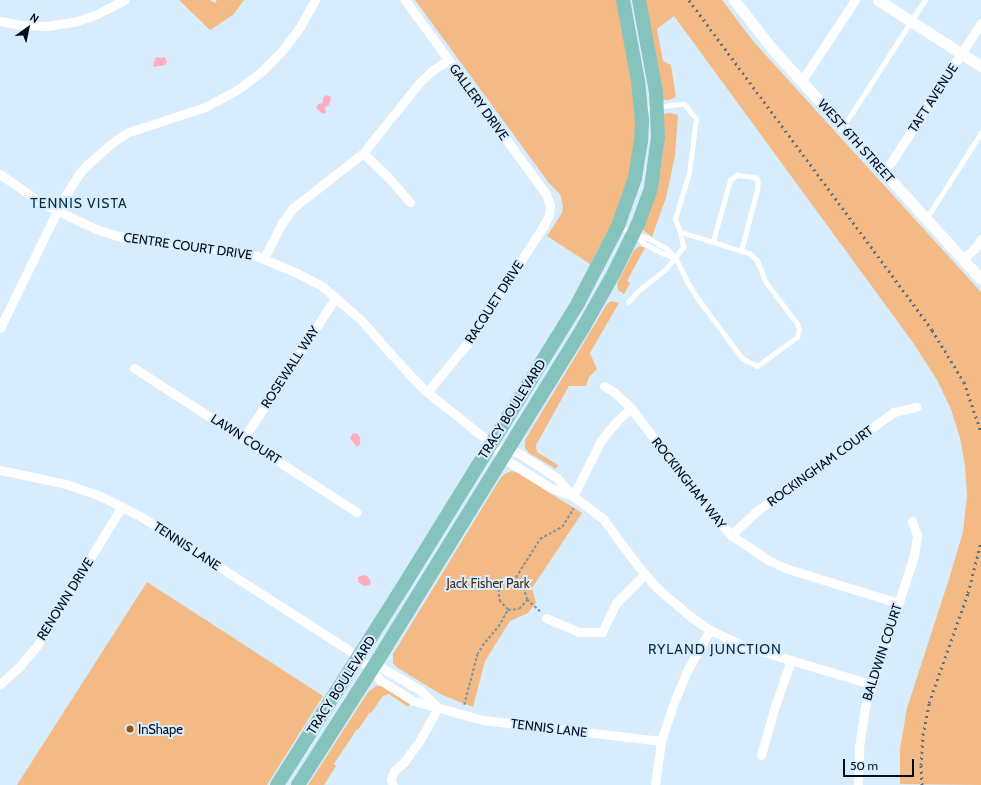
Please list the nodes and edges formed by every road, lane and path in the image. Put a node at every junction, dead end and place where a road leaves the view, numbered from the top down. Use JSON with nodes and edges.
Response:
{"nodes":[{"id":1,"x":125,"y":0,"type":"edge"},
{"id":2,"x":315,"y":0,"type":"edge"},
{"id":3,"x":405,"y":0,"type":"edge"},
{"id":4,"x":623,"y":0,"type":"edge"},
{"id":5,"x":639,"y":0,"type":"edge"},
{"id":6,"x":734,"y":0,"type":"edge"},
{"id":7,"x":855,"y":0,"type":"edge"},
{"id":8,"x":878,"y":0,"type":"edge"},
{"id":9,"x":925,"y":0,"type":"edge"},
{"id":10,"x":0,"y":21,"type":"edge"},
{"id":11,"x":911,"y":21,"type":"junction"},
{"id":12,"x":981,"y":23,"type":"edge"},
{"id":13,"x":962,"y":53,"type":"junction"},
{"id":14,"x":448,"y":60,"type":"junction"},
{"id":15,"x":981,"y":66,"type":"edge"},
{"id":16,"x":801,"y":80,"type":"junction"},
{"id":17,"x":658,"y":108,"type":"junction"},
{"id":18,"x":642,"y":109,"type":"junction"},
{"id":19,"x":843,"y":127,"type":"junction"},
{"id":20,"x":981,"y":133,"type":"edge"},
{"id":21,"x":364,"y":153,"type":"junction"},
{"id":22,"x":883,"y":170,"type":"junction"},
{"id":23,"x":0,"y":174,"type":"edge"},
{"id":24,"x":410,"y":202,"type":"dead end"},
{"id":25,"x":550,"y":205,"type":"joint"},
{"id":26,"x":57,"y":212,"type":"junction"},
{"id":27,"x":926,"y":219,"type":"junction"},
{"id":28,"x":618,"y":226,"type":"junction"},
{"id":29,"x":680,"y":232,"type":"junction"},
{"id":30,"x":634,"y":234,"type":"junction"},
{"id":31,"x":981,"y":239,"type":"edge"},
{"id":32,"x":712,"y":241,"type":"junction"},
{"id":33,"x":742,"y":250,"type":"junction"},
{"id":34,"x":264,"y":258,"type":"junction"},
{"id":35,"x":676,"y":258,"type":"junction"},
{"id":36,"x":963,"y":259,"type":"junction"},
{"id":37,"x":981,"y":279,"type":"edge"},
{"id":38,"x":336,"y":297,"type":"junction"},
{"id":39,"x":628,"y":302,"type":"dead end"},
{"id":40,"x":0,"y":328,"type":"edge"},
{"id":41,"x":134,"y":368,"type":"dead end"},
{"id":42,"x":604,"y":386,"type":"dead end"},
{"id":43,"x":427,"y":392,"type":"junction"},
{"id":44,"x":916,"y":407,"type":"dead end"},
{"id":45,"x":631,"y":408,"type":"junction"},
{"id":46,"x":244,"y":438,"type":"junction"},
{"id":47,"x":491,"y":444,"type":"junction"},
{"id":48,"x":506,"y":453,"type":"junction"},
{"id":49,"x":0,"y":470,"type":"edge"},
{"id":50,"x":576,"y":498,"type":"junction"},
{"id":51,"x":122,"y":506,"type":"junction"},
{"id":52,"x":357,"y":512,"type":"dead end"},
{"id":53,"x":912,"y":521,"type":"dead end"},
{"id":54,"x":731,"y":535,"type":"junction"},
{"id":55,"x":645,"y":574,"type":"junction"},
{"id":56,"x":513,"y":582,"type":"junction"},
{"id":57,"x":528,"y":600,"type":"junction"},
{"id":58,"x":898,"y":603,"type":"junction"},
{"id":59,"x":533,"y":606,"type":"dead end"},
{"id":60,"x":508,"y":610,"type":"junction"},
{"id":61,"x":546,"y":618,"type":"dead end"},
{"id":62,"x":710,"y":630,"type":"junction"},
{"id":63,"x":358,"y":658,"type":"junction"},
{"id":64,"x":791,"y":660,"type":"junction"},
{"id":65,"x":373,"y":667,"type":"junction"},
{"id":66,"x":0,"y":684,"type":"edge"},
{"id":67,"x":870,"y":684,"type":"junction"},
{"id":68,"x":464,"y":705,"type":"dead end"},
{"id":69,"x":438,"y":708,"type":"junction"},
{"id":70,"x":661,"y":741,"type":"junction"},
{"id":71,"x":761,"y":755,"type":"dead end"},
{"id":72,"x":277,"y":785,"type":"edge"},
{"id":73,"x":298,"y":785,"type":"edge"},
{"id":74,"x":393,"y":785,"type":"edge"},
{"id":75,"x":655,"y":785,"type":"edge"},
{"id":76,"x":858,"y":785,"type":"edge"}],
"edges":[{"from":1,"to":10,"type":"street"},
{"from":2,"to":26,"type":"street"},
{"from":3,"to":14,"type":"street","name":"GALLERY DRIVE"},
{"from":4,"to":18,"type":"main road","name":"TRACY BOULEVARD"},
{"from":5,"to":17,"type":"main road","name":"TRACY BOULEVARD"},
{"from":6,"to":16,"type":"street","name":"WEST 6TH STREET"},
{"from":7,"to":16,"type":"street"},
{"from":8,"to":11,"type":"street"},
{"from":9,"to":11,"type":"lane"},
{"from":11,"to":13,"type":"street"},
{"from":11,"to":19,"type":"lane"},
{"from":12,"to":13,"type":"street","name":"TAFT AVENUE"},
{"from":13,"to":15,"type":"street"},
{"from":13,"to":22,"type":"street","name":"TAFT AVENUE"},
{"from":14,"to":21,"type":"street"},
{"from":14,"to":25,"type":"street","name":"GALLERY DRIVE"},
{"from":16,"to":19,"type":"street","name":"WEST 6TH STREET"},
{"from":17,"to":18,"type":"lane"},
{"from":17,"to":29,"type":"lane"},
{"from":17,"to":30,"type":"main road","name":"TRACY BOULEVARD"},
{"from":18,"to":28,"type":"main road","name":"TRACY BOULEVARD"},
{"from":19,"to":22,"type":"street","name":"WEST 6TH STREET"},
{"from":20,"to":27,"type":"lane"},
{"from":21,"to":24,"type":"street"},
{"from":21,"to":34,"type":"street"},
{"from":22,"to":27,"type":"street","name":"WEST 6TH STREET"},
{"from":23,"to":26,"type":"street","name":"CENTRE COURT DRIVE"},
{"from":25,"to":43,"type":"street","name":"RACQUET DRIVE"},
{"from":26,"to":34,"type":"street","name":"CENTRE COURT DRIVE"},
{"from":26,"to":40,"type":"street"},
{"from":27,"to":36,"type":"street","name":"WEST 6TH STREET"},
{"from":28,"to":30,"type":"lane"},
{"from":28,"to":47,"type":"main road","name":"TRACY BOULEVARD"},
{"from":29,"to":32,"type":"lane"},
{"from":29,"to":35,"type":"lane"},
{"from":30,"to":35,"type":"lane"},
{"from":30,"to":35,"type":"lane"},
{"from":30,"to":48,"type":"main road","name":"TRACY BOULEVARD"},
{"from":31,"to":36,"type":"street"},
{"from":32,"to":33,"type":"lane"},
{"from":32,"to":33,"type":"lane"},
{"from":33,"to":35,"type":"lane"},
{"from":34,"to":38,"type":"street","name":"CENTRE COURT DRIVE"},
{"from":35,"to":39,"type":"lane"},
{"from":36,"to":37,"type":"street","name":"WEST 6TH STREET"},
{"from":38,"to":43,"type":"street","name":"CENTRE COURT DRIVE"},
{"from":38,"to":46,"type":"street","name":"ROSEWALL WAY"},
{"from":41,"to":46,"type":"street","name":"LAWN COURT"},
{"from":42,"to":45,"type":"street","name":"ROCKINGHAM WAY"},
{"from":43,"to":47,"type":"street","name":"CENTRE COURT DRIVE"},
{"from":44,"to":54,"type":"street","name":"ROCKINGHAM COURT"},
{"from":45,"to":50,"type":"street"},
{"from":45,"to":54,"type":"street","name":"ROCKINGHAM WAY"},
{"from":46,"to":52,"type":"street","name":"LAWN COURT"},
{"from":47,"to":48,"type":"street","name":"CENTRE COURT DRIVE"},
{"from":47,"to":63,"type":"main road","name":"TRACY BOULEVARD"},
{"from":48,"to":50,"type":"street","name":"CENTRE COURT DRIVE"},
{"from":48,"to":65,"type":"main road","name":"TRACY BOULEVARD"},
{"from":49,"to":51,"type":"street","name":"TENNIS LANE"},
{"from":50,"to":55,"type":"street","name":"CENTRE COURT DRIVE"},
{"from":50,"to":56,"type":"path"},
{"from":51,"to":63,"type":"street","name":"TENNIS LANE"},
{"from":51,"to":66,"type":"street","name":"RENOWN DRIVE"},
{"from":53,"to":58,"type":"street","name":"BALDWIN COURT"},
{"from":54,"to":58,"type":"street","name":"ROCKINGHAM WAY"},
{"from":55,"to":61,"type":"street"},
{"from":55,"to":62,"type":"street","name":"CENTRE COURT DRIVE"},
{"from":56,"to":57,"type":"path"},
{"from":56,"to":60,"type":"path"},
{"from":57,"to":59,"type":"path"},
{"from":57,"to":60,"type":"path"},
{"from":58,"to":67,"type":"street","name":"BALDWIN COURT"},
{"from":60,"to":68,"type":"path"},
{"from":62,"to":64,"type":"street","name":"CENTRE COURT DRIVE"},
{"from":62,"to":70,"type":"street"},
{"from":63,"to":65,"type":"street","name":"TENNIS LANE"},
{"from":63,"to":72,"type":"main road","name":"TRACY BOULEVARD"},
{"from":64,"to":67,"type":"street","name":"CENTRE COURT DRIVE"},
{"from":64,"to":71,"type":"street"},
{"from":65,"to":69,"type":"street","name":"TENNIS LANE"},
{"from":65,"to":73,"type":"main road","name":"TRACY BOULEVARD"},
{"from":67,"to":76,"type":"street","name":"BALDWIN COURT"},
{"from":69,"to":70,"type":"street","name":"TENNIS LANE"},
{"from":69,"to":74,"type":"street"},
{"from":70,"to":75,"type":"street"}]}
